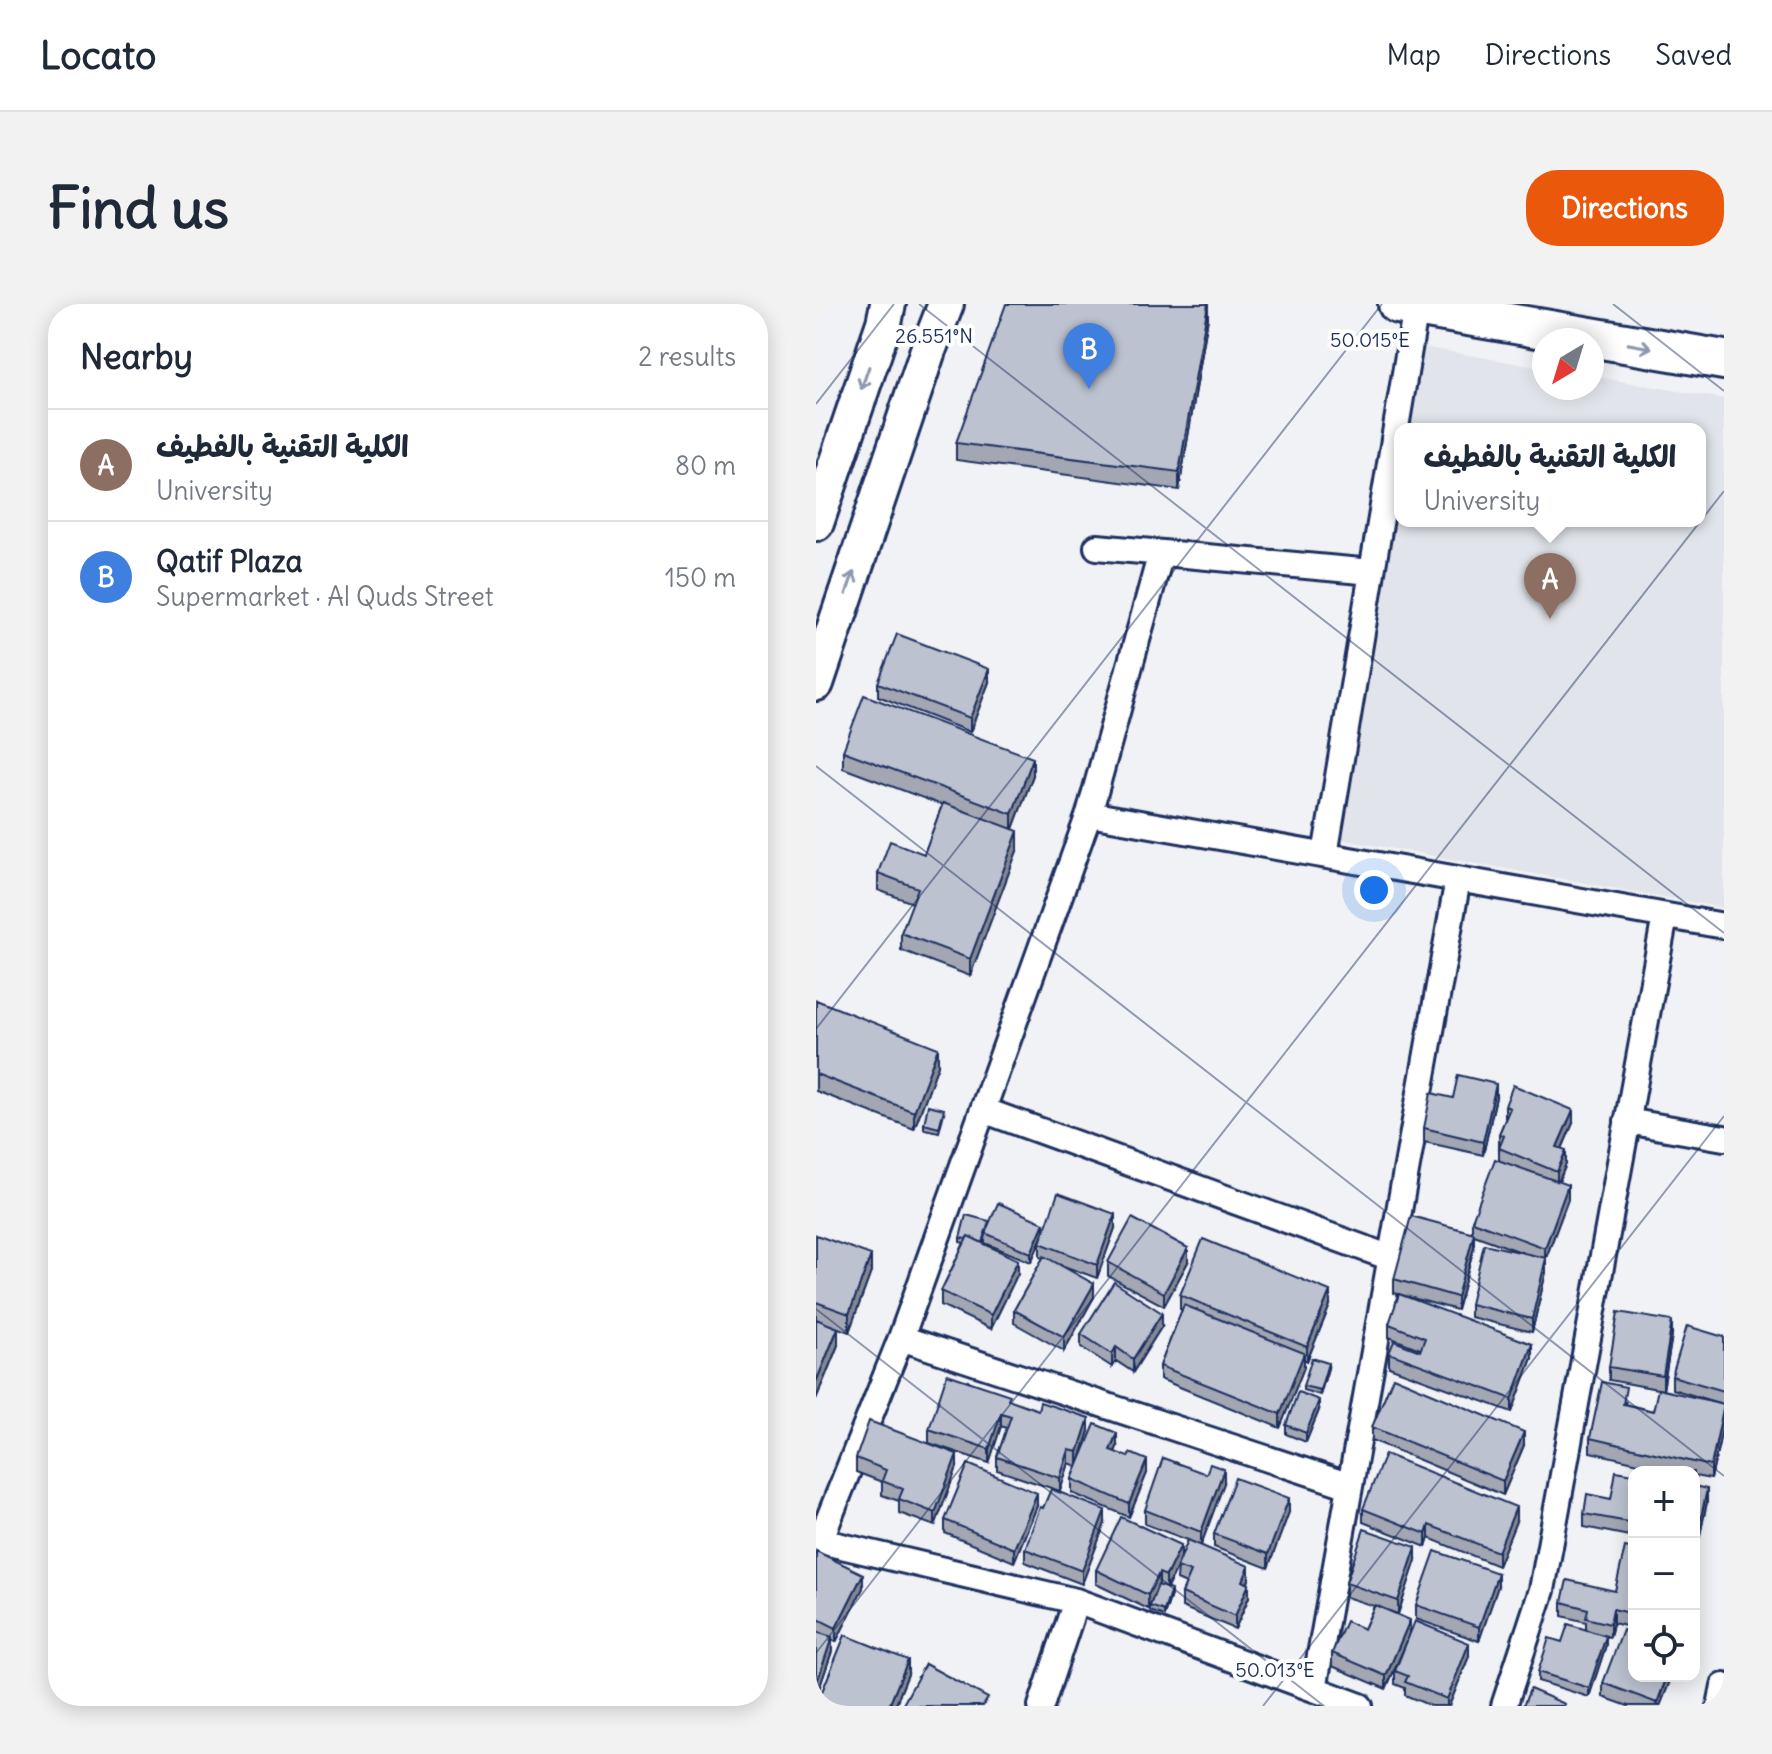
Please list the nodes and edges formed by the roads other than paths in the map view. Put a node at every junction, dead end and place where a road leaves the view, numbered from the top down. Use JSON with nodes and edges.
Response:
{"nodes":[{"id":1,"x":888,"y":304,"type":"edge"},
{"id":2,"x":946,"y":304,"type":"edge"},
{"id":3,"x":1407,"y":306,"type":"edge"},
{"id":4,"x":1724,"y":360,"type":"edge"},
{"id":5,"x":816,"y":523,"type":"edge"},
{"id":6,"x":1097,"y":547,"type":"dead end"},
{"id":7,"x":1161,"y":553,"type":"junction"},
{"id":8,"x":1372,"y":572,"type":"junction"},
{"id":9,"x":816,"y":683,"type":"edge"},
{"id":10,"x":1089,"y":814,"type":"junction"},
{"id":11,"x":1325,"y":855,"type":"junction"},
{"id":12,"x":1458,"y":879,"type":"junction"},
{"id":13,"x":1665,"y":916,"type":"junction"},
{"id":14,"x":1724,"y":926,"type":"edge"},
{"id":15,"x":983,"y":1110,"type":"junction"},
{"id":16,"x":1627,"y":1121,"type":"junction"},
{"id":17,"x":1724,"y":1138,"type":"edge"},
{"id":18,"x":1391,"y":1258,"type":"junction"},
{"id":19,"x":901,"y":1338,"type":"junction"},
{"id":20,"x":1350,"y":1486,"type":"junction"},
{"id":21,"x":818,"y":1541,"type":"edge"},
{"id":22,"x":1076,"y":1601,"type":"junction"},
{"id":23,"x":1724,"y":1686,"type":"edge"},
{"id":24,"x":1314,"y":1689,"type":"junction"},
{"id":25,"x":1041,"y":1706,"type":"edge"},
{"id":26,"x":1360,"y":1706,"type":"edge"},
{"id":27,"x":1504,"y":1706,"type":"edge"},
{"id":28,"x":1720,"y":1706,"type":"edge"}],
"edges":[{"from":1,"to":5,"type":"main road","one_way":true},
{"from":9,"to":2,"type":"main road","one_way":true},
{"from":3,"to":4,"type":"main road","one_way":true},
{"from":3,"to":8,"type":"street"},
{"from":6,"to":7,"type":"street"},
{"from":7,"to":8,"type":"street"},
{"from":7,"to":10,"type":"street"},
{"from":8,"to":11,"type":"street"},
{"from":10,"to":11,"type":"street"},
{"from":10,"to":15,"type":"street"},
{"from":11,"to":12,"type":"street"},
{"from":12,"to":13,"type":"street"},
{"from":12,"to":18,"type":"street"},
{"from":13,"to":14,"type":"street"},
{"from":13,"to":16,"type":"street"},
{"from":15,"to":18,"type":"street"},
{"from":15,"to":19,"type":"street"},
{"from":16,"to":17,"type":"street"},
{"from":16,"to":27,"type":"street"},
{"from":18,"to":20,"type":"street"},
{"from":19,"to":20,"type":"street"},
{"from":19,"to":21,"type":"street"},
{"from":20,"to":24,"type":"street"},
{"from":21,"to":22,"type":"street"},
{"from":22,"to":24,"type":"street"},
{"from":22,"to":25,"type":"street"},
{"from":23,"to":28,"type":"street"},
{"from":24,"to":26,"type":"street"}]}
